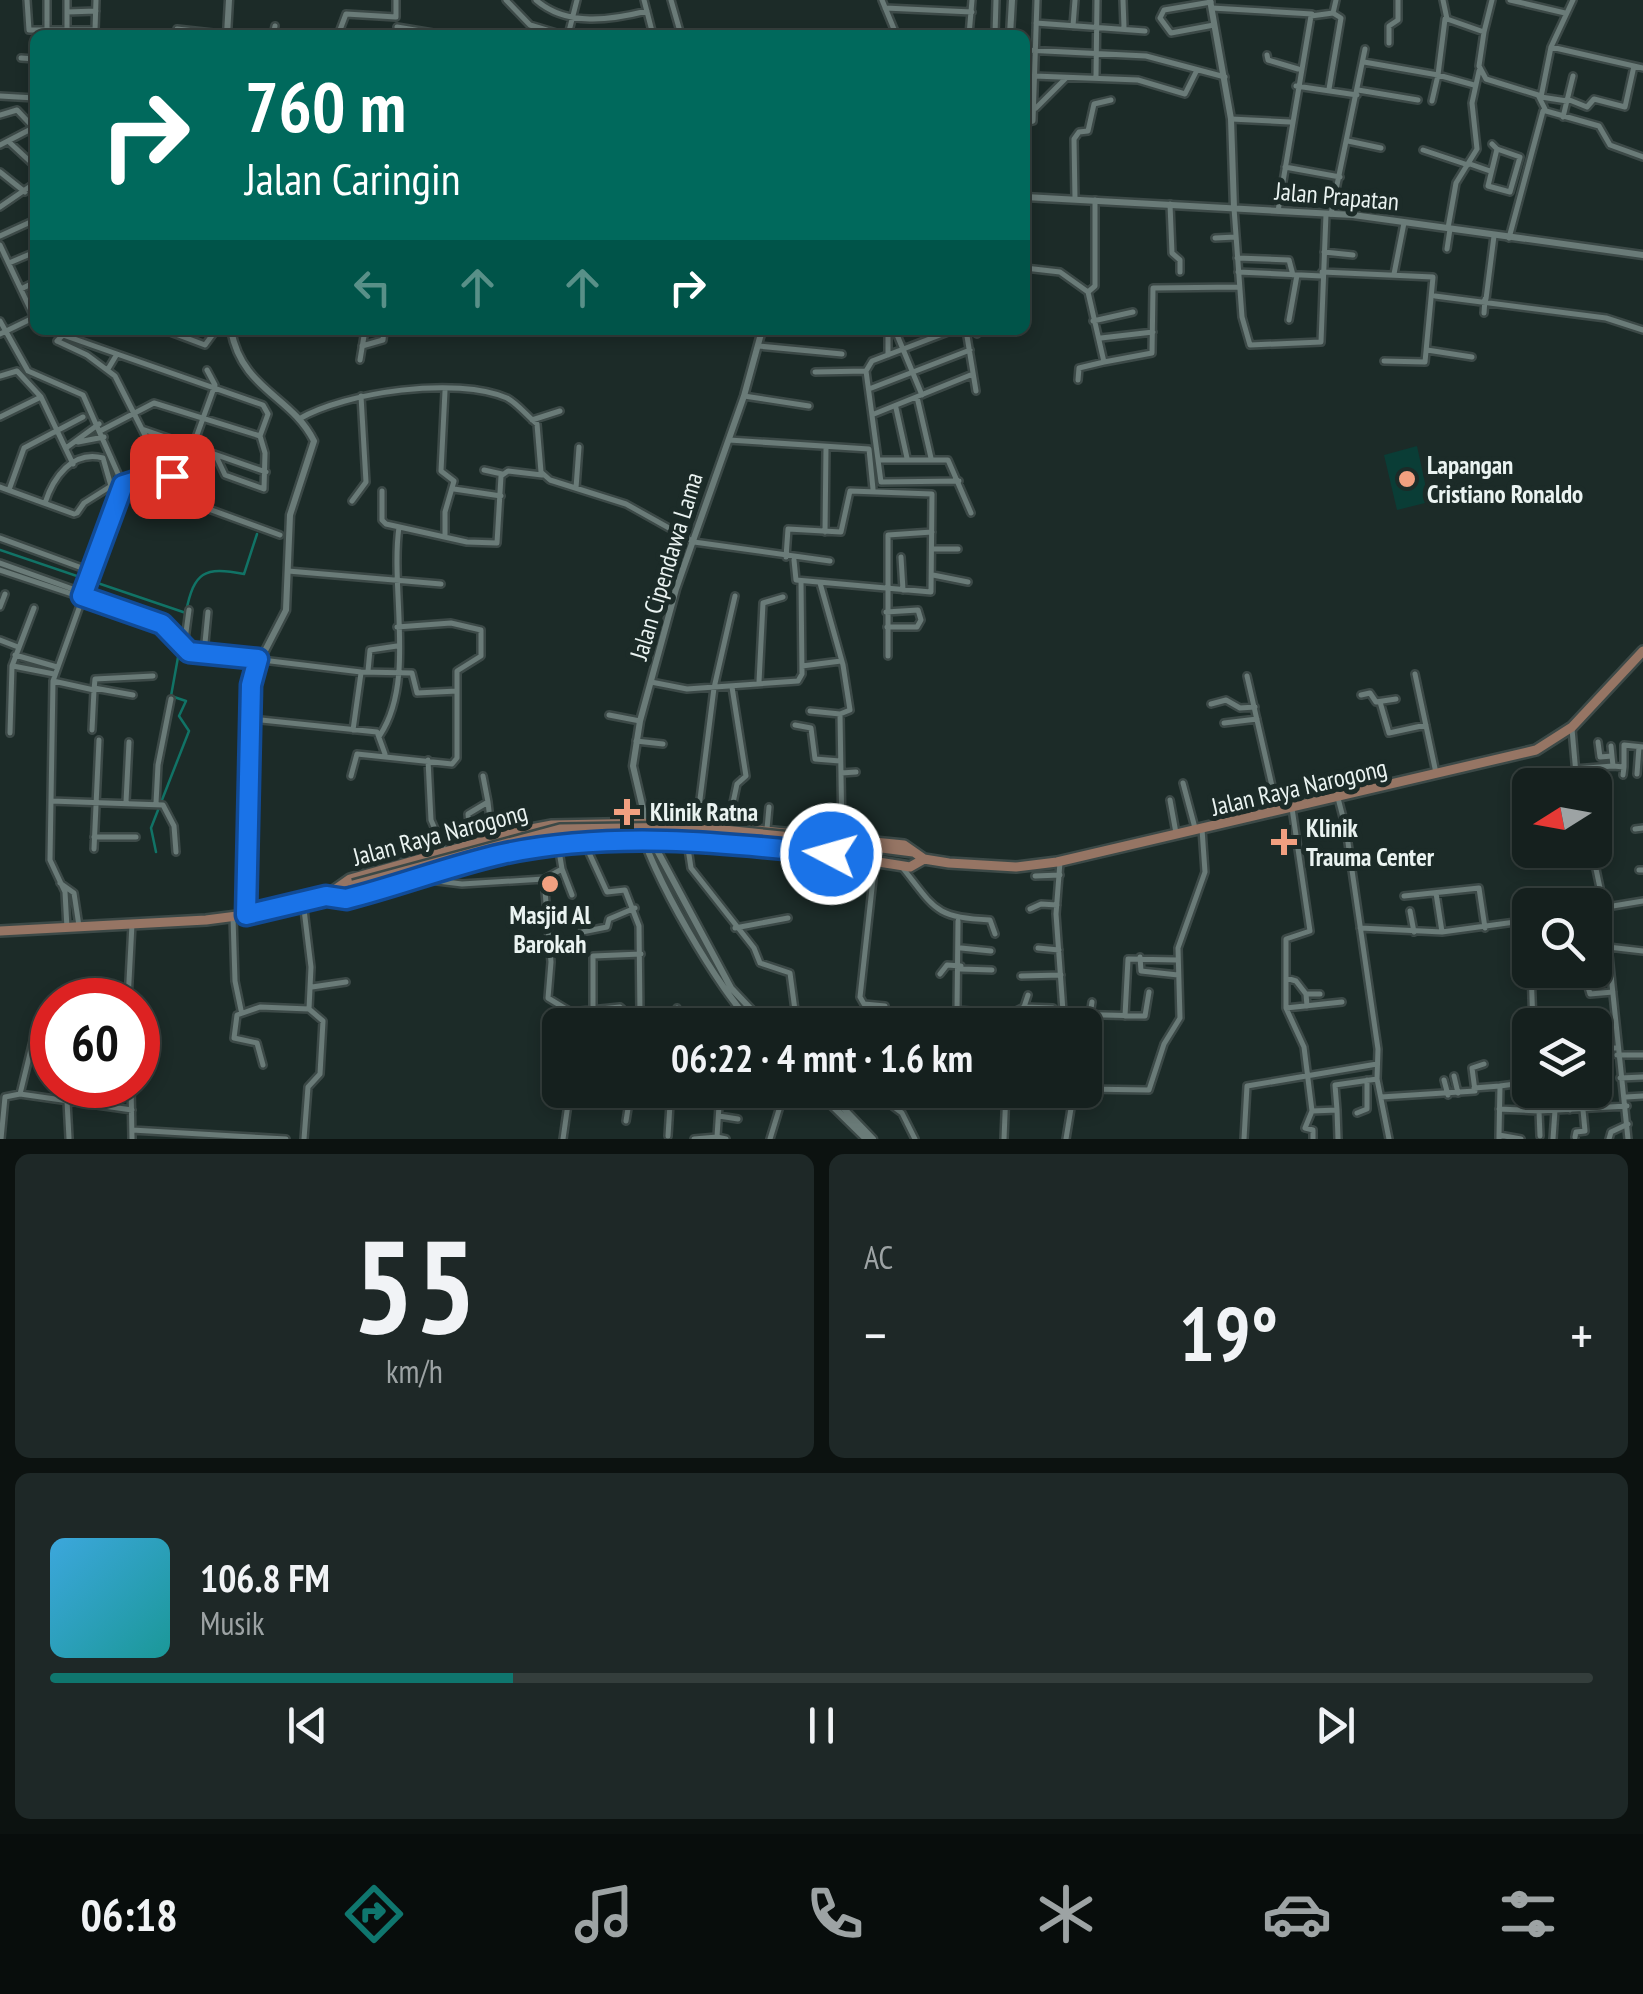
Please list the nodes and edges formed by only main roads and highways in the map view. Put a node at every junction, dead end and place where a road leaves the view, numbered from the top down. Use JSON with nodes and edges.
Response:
{"nodes":[{"id":1,"x":228,"y":0,"type":"edge"},
{"id":2,"x":1012,"y":0,"type":"edge"},
{"id":3,"x":1211,"y":3,"type":"edge"},
{"id":4,"x":228,"y":30,"type":"edge"},
{"id":5,"x":1010,"y":30,"type":"edge"},
{"id":6,"x":1030,"y":198,"type":"edge"},
{"id":7,"x":1234,"y":208,"type":"junction"},
{"id":8,"x":1643,"y":254,"type":"edge"},
{"id":9,"x":233,"y":335,"type":"edge"},
{"id":10,"x":761,"y":335,"type":"edge"},
{"id":11,"x":1643,"y":651,"type":"edge"},
{"id":12,"x":552,"y":825,"type":"junction"},
{"id":13,"x":645,"y":831,"type":"junction"},
{"id":14,"x":700,"y":842,"type":"junction"},
{"id":15,"x":558,"y":843,"type":"junction"},
{"id":16,"x":920,"y":858,"type":"junction"},
{"id":17,"x":326,"y":896,"type":"junction"},
{"id":18,"x":685,"y":914,"type":"junction"},
{"id":19,"x":246,"y":915,"type":"junction"},
{"id":20,"x":0,"y":931,"type":"edge"},
{"id":21,"x":741,"y":1008,"type":"edge"},
{"id":22,"x":747,"y":1008,"type":"edge"},
{"id":23,"x":835,"y":1108,"type":"edge"},
{"id":24,"x":842,"y":1108,"type":"edge"},
{"id":25,"x":869,"y":1139,"type":"edge"}],
"edges":[{"from":1,"to":4,"type":"main road"},
{"from":2,"to":5,"type":"main road"},
{"from":3,"to":7,"type":"main road"},
{"from":6,"to":7,"type":"main road","name":"Jalan Prapatan"},
{"from":7,"to":8,"type":"main road","name":"Jalan Prapatan"},
{"from":9,"to":19,"type":"main road"},
{"from":10,"to":13,"type":"main road","name":"Jalan Cipendawa Lama"},
{"from":11,"to":16,"type":"main road","name":"Jalan Raya Narogong"},
{"from":12,"to":13,"type":"main road","name":"Jalan Raya Narogong"},
{"from":12,"to":15,"type":"main road"},
{"from":12,"to":17,"type":"main road","name":"Jalan Raya Narogong"},
{"from":13,"to":14,"type":"main road","name":"Jalan Raya Narogong"},
{"from":13,"to":14,"type":"main road"},
{"from":13,"to":15,"type":"main road"},
{"from":13,"to":15,"type":"main road","name":"Jalan Raya Narogong"},
{"from":13,"to":16,"type":"main road","name":"Jalan Raya Narogong"},
{"from":13,"to":18,"type":"main road","name":"Jalan Cipendawa Lama"},
{"from":14,"to":16,"type":"main road","name":"Jalan Raya Narogong"},
{"from":15,"to":17,"type":"main road","name":"Jalan Raya Narogong"},
{"from":16,"to":17,"type":"main road","bridge":true},
{"from":17,"to":19,"type":"main road","name":"Jalan Raya Narogong"},
{"from":18,"to":21,"type":"main road"},
{"from":18,"to":22,"type":"main road"},
{"from":19,"to":20,"type":"main road","name":"Jalan Raya Narogong"},
{"from":23,"to":25,"type":"main road"},
{"from":24,"to":25,"type":"main road"}]}
